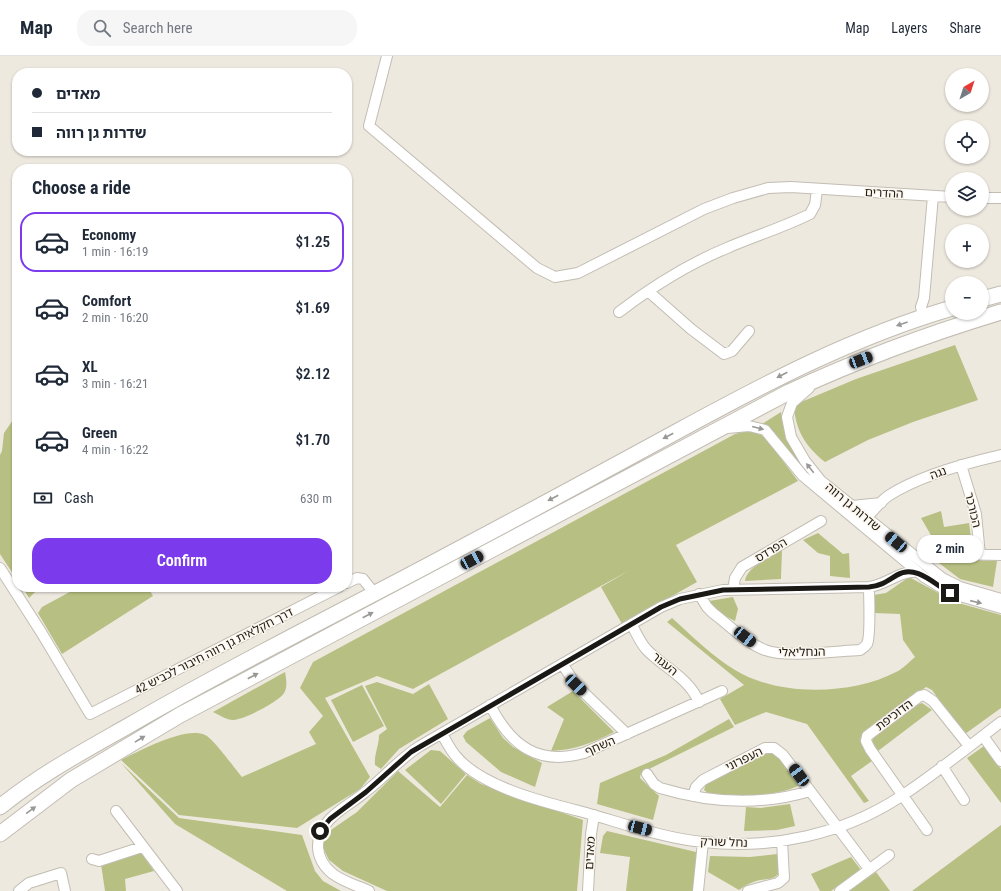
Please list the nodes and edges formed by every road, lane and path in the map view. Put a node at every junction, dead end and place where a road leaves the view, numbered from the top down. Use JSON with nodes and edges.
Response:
{"nodes":[{"id":1,"x":387,"y":56,"type":"edge"},
{"id":2,"x":817,"y":190,"type":"junction"},
{"id":3,"x":933,"y":196,"type":"junction"},
{"id":4,"x":945,"y":197,"type":"edge"},
{"id":5,"x":989,"y":198,"type":"edge"},
{"id":6,"x":1001,"y":198,"type":"edge"},
{"id":7,"x":648,"y":291,"type":"junction"},
{"id":8,"x":1001,"y":294,"type":"edge"},
{"id":9,"x":989,"y":297,"type":"edge"},
{"id":10,"x":945,"y":310,"type":"edge"},
{"id":11,"x":619,"y":312,"type":"dead end"},
{"id":12,"x":1001,"y":312,"type":"edge"},
{"id":13,"x":923,"y":316,"type":"junction"},
{"id":14,"x":749,"y":331,"type":"dead end"},
{"id":15,"x":829,"y":373,"type":"junction"},
{"id":16,"x":719,"y":429,"type":"junction"},
{"id":17,"x":1001,"y":456,"type":"edge"},
{"id":18,"x":961,"y":465,"type":"junction"},
{"id":19,"x":881,"y":503,"type":"junction"},
{"id":20,"x":852,"y":506,"type":"junction"},
{"id":21,"x":852,"y":517,"type":"junction"},
{"id":22,"x":866,"y":518,"type":"junction"},
{"id":23,"x":821,"y":521,"type":"dead end"},
{"id":24,"x":894,"y":553,"type":"junction"},
{"id":25,"x":951,"y":554,"type":"dead end"},
{"id":26,"x":980,"y":555,"type":"junction"},
{"id":27,"x":1001,"y":555,"type":"edge"},
{"id":28,"x":0,"y":568,"type":"edge"},
{"id":29,"x":918,"y":572,"type":"junction"},
{"id":30,"x":895,"y":576,"type":"junction"},
{"id":31,"x":352,"y":580,"type":"edge"},
{"id":32,"x":12,"y":587,"type":"edge"},
{"id":33,"x":869,"y":587,"type":"junction"},
{"id":34,"x":733,"y":590,"type":"junction"},
{"id":35,"x":15,"y":592,"type":"edge"},
{"id":36,"x":329,"y":592,"type":"edge"},
{"id":37,"x":375,"y":594,"type":"junction"},
{"id":38,"x":699,"y":594,"type":"junction"},
{"id":39,"x":1001,"y":598,"type":"edge"},
{"id":40,"x":1001,"y":608,"type":"edge"},
{"id":41,"x":632,"y":625,"type":"junction"},
{"id":42,"x":563,"y":665,"type":"junction"},
{"id":43,"x":722,"y":691,"type":"dead end"},
{"id":44,"x":699,"y":702,"type":"junction"},
{"id":45,"x":490,"y":705,"type":"junction"},
{"id":46,"x":1001,"y":722,"type":"edge"},
{"id":47,"x":442,"y":734,"type":"junction"},
{"id":48,"x":627,"y":734,"type":"junction"},
{"id":49,"x":983,"y":736,"type":"junction"},
{"id":50,"x":969,"y":746,"type":"junction"},
{"id":51,"x":1001,"y":761,"type":"edge"},
{"id":52,"x":942,"y":766,"type":"junction"},
{"id":53,"x":647,"y":774,"type":"dead end"},
{"id":54,"x":810,"y":791,"type":"junction"},
{"id":55,"x":693,"y":796,"type":"junction"},
{"id":56,"x":902,"y":796,"type":"junction"},
{"id":57,"x":964,"y":800,"type":"dead end"},
{"id":58,"x":0,"y":807,"type":"edge"},
{"id":59,"x":116,"y":811,"type":"dead end"},
{"id":60,"x":594,"y":815,"type":"junction"},
{"id":61,"x":838,"y":828,"type":"junction"},
{"id":62,"x":927,"y":830,"type":"dead end"},
{"id":63,"x":0,"y":834,"type":"edge"},
{"id":64,"x":782,"y":841,"type":"junction"},
{"id":65,"x":703,"y":842,"type":"junction"},
{"id":66,"x":142,"y":847,"type":"junction"},
{"id":67,"x":889,"y":855,"type":"dead end"},
{"id":68,"x":92,"y":858,"type":"dead end"},
{"id":69,"x":869,"y":870,"type":"junction"},
{"id":70,"x":20,"y":891,"type":"edge"},
{"id":71,"x":65,"y":891,"type":"edge"},
{"id":72,"x":177,"y":891,"type":"edge"},
{"id":73,"x":369,"y":891,"type":"edge"},
{"id":74,"x":588,"y":891,"type":"edge"},
{"id":75,"x":698,"y":891,"type":"edge"},
{"id":76,"x":748,"y":891,"type":"edge"},
{"id":77,"x":840,"y":891,"type":"edge"}],
"edges":[{"from":1,"to":2,"type":"street","name":"ההדרים"},
{"from":2,"to":3,"type":"street","name":"ההדרים"},
{"from":2,"to":7,"type":"street"},
{"from":3,"to":4,"type":"street","name":"ההדרים"},
{"from":3,"to":13,"type":"street"},
{"from":5,"to":6,"type":"street"},
{"from":7,"to":11,"type":"street"},
{"from":7,"to":14,"type":"street"},
{"from":8,"to":9,"type":"highway"},
{"from":10,"to":13,"type":"highway"},
{"from":12,"to":15,"type":"highway"},
{"from":13,"to":37,"type":"highway","one_way":true},
{"from":15,"to":16,"type":"highway"},
{"from":20,"to":15,"type":"street","name":"שדרות גן רווה","one_way":true},
{"from":16,"to":21,"type":"street","name":"שדרות גן רווה","one_way":true},
{"from":63,"to":16,"type":"highway","one_way":true},
{"from":17,"to":18,"type":"street","name":"נגה"},
{"from":18,"to":19,"type":"street","name":"נגה"},
{"from":18,"to":26,"type":"street","name":"הכורכר"},
{"from":19,"to":20,"type":"street"},
{"from":19,"to":22,"type":"street","name":"נגה"},
{"from":20,"to":22,"type":"street","name":"שדרות גן רווה"},
{"from":21,"to":22,"type":"street"},
{"from":21,"to":24,"type":"street","name":"שדרות גן רווה"},
{"from":22,"to":39,"type":"street","name":"שדרות גן רווה"},
{"from":23,"to":34,"type":"street","name":"הפרדס"},
{"from":24,"to":29,"type":"street","name":"שדרות גן רווה"},
{"from":24,"to":30,"type":"street"},
{"from":25,"to":26,"type":"street"},
{"from":26,"to":27,"type":"street"},
{"from":28,"to":32,"type":"street","name":"דרך חקלאית גן רווה חיבור לכביש 42"},
{"from":29,"to":30,"type":"street"},
{"from":29,"to":40,"type":"street","name":"שדרות גן רווה","one_way":true},
{"from":30,"to":33,"type":"street"},
{"from":31,"to":37,"type":"street"},
{"from":33,"to":34,"type":"street"},
{"from":33,"to":38,"type":"street","name":"הנחליאלי"},
{"from":34,"to":38,"type":"street"},
{"from":35,"to":36,"type":"street","name":"דרך חקלאית גן רווה חיבור לכביש 42"},
{"from":37,"to":58,"type":"highway"},
{"from":38,"to":41,"type":"street"},
{"from":41,"to":42,"type":"street"},
{"from":41,"to":44,"type":"street","name":"העגור"},
{"from":42,"to":45,"type":"street"},
{"from":42,"to":48,"type":"street"},
{"from":43,"to":44,"type":"street","name":"השחף"},
{"from":44,"to":48,"type":"street","name":"השחף"},
{"from":45,"to":47,"type":"street"},
{"from":45,"to":48,"type":"street","name":"השחף"},
{"from":46,"to":49,"type":"street","name":"נחל שורק"},
{"from":47,"to":60,"type":"street","name":"נחל שורק"},
{"from":47,"to":73,"type":"street"},
{"from":49,"to":50,"type":"street","name":"נחל שורק"},
{"from":49,"to":51,"type":"street"},
{"from":50,"to":52,"type":"street","name":"נחל שורק"},
{"from":50,"to":56,"type":"street","name":"הדוכיפת"},
{"from":52,"to":56,"type":"street","name":"נחל שורק"},
{"from":52,"to":57,"type":"street"},
{"from":53,"to":55,"type":"street"},
{"from":54,"to":55,"type":"street"},
{"from":54,"to":55,"type":"street","name":"העפרוני"},
{"from":54,"to":61,"type":"street","name":"העפרוני"},
{"from":56,"to":61,"type":"street","name":"נחל שורק"},
{"from":56,"to":62,"type":"street"},
{"from":59,"to":66,"type":"street"},
{"from":60,"to":65,"type":"street","name":"נחל שורק"},
{"from":60,"to":74,"type":"street","name":"מאדים"},
{"from":61,"to":64,"type":"street","name":"נחל שורק"},
{"from":61,"to":69,"type":"street","name":"העפרוני"},
{"from":64,"to":65,"type":"street","name":"נחל שורק"},
{"from":64,"to":76,"type":"street"},
{"from":65,"to":75,"type":"street"},
{"from":66,"to":68,"type":"street"},
{"from":66,"to":72,"type":"street"},
{"from":67,"to":69,"type":"street"},
{"from":69,"to":77,"type":"street"},
{"from":70,"to":71,"type":"street"}]}
